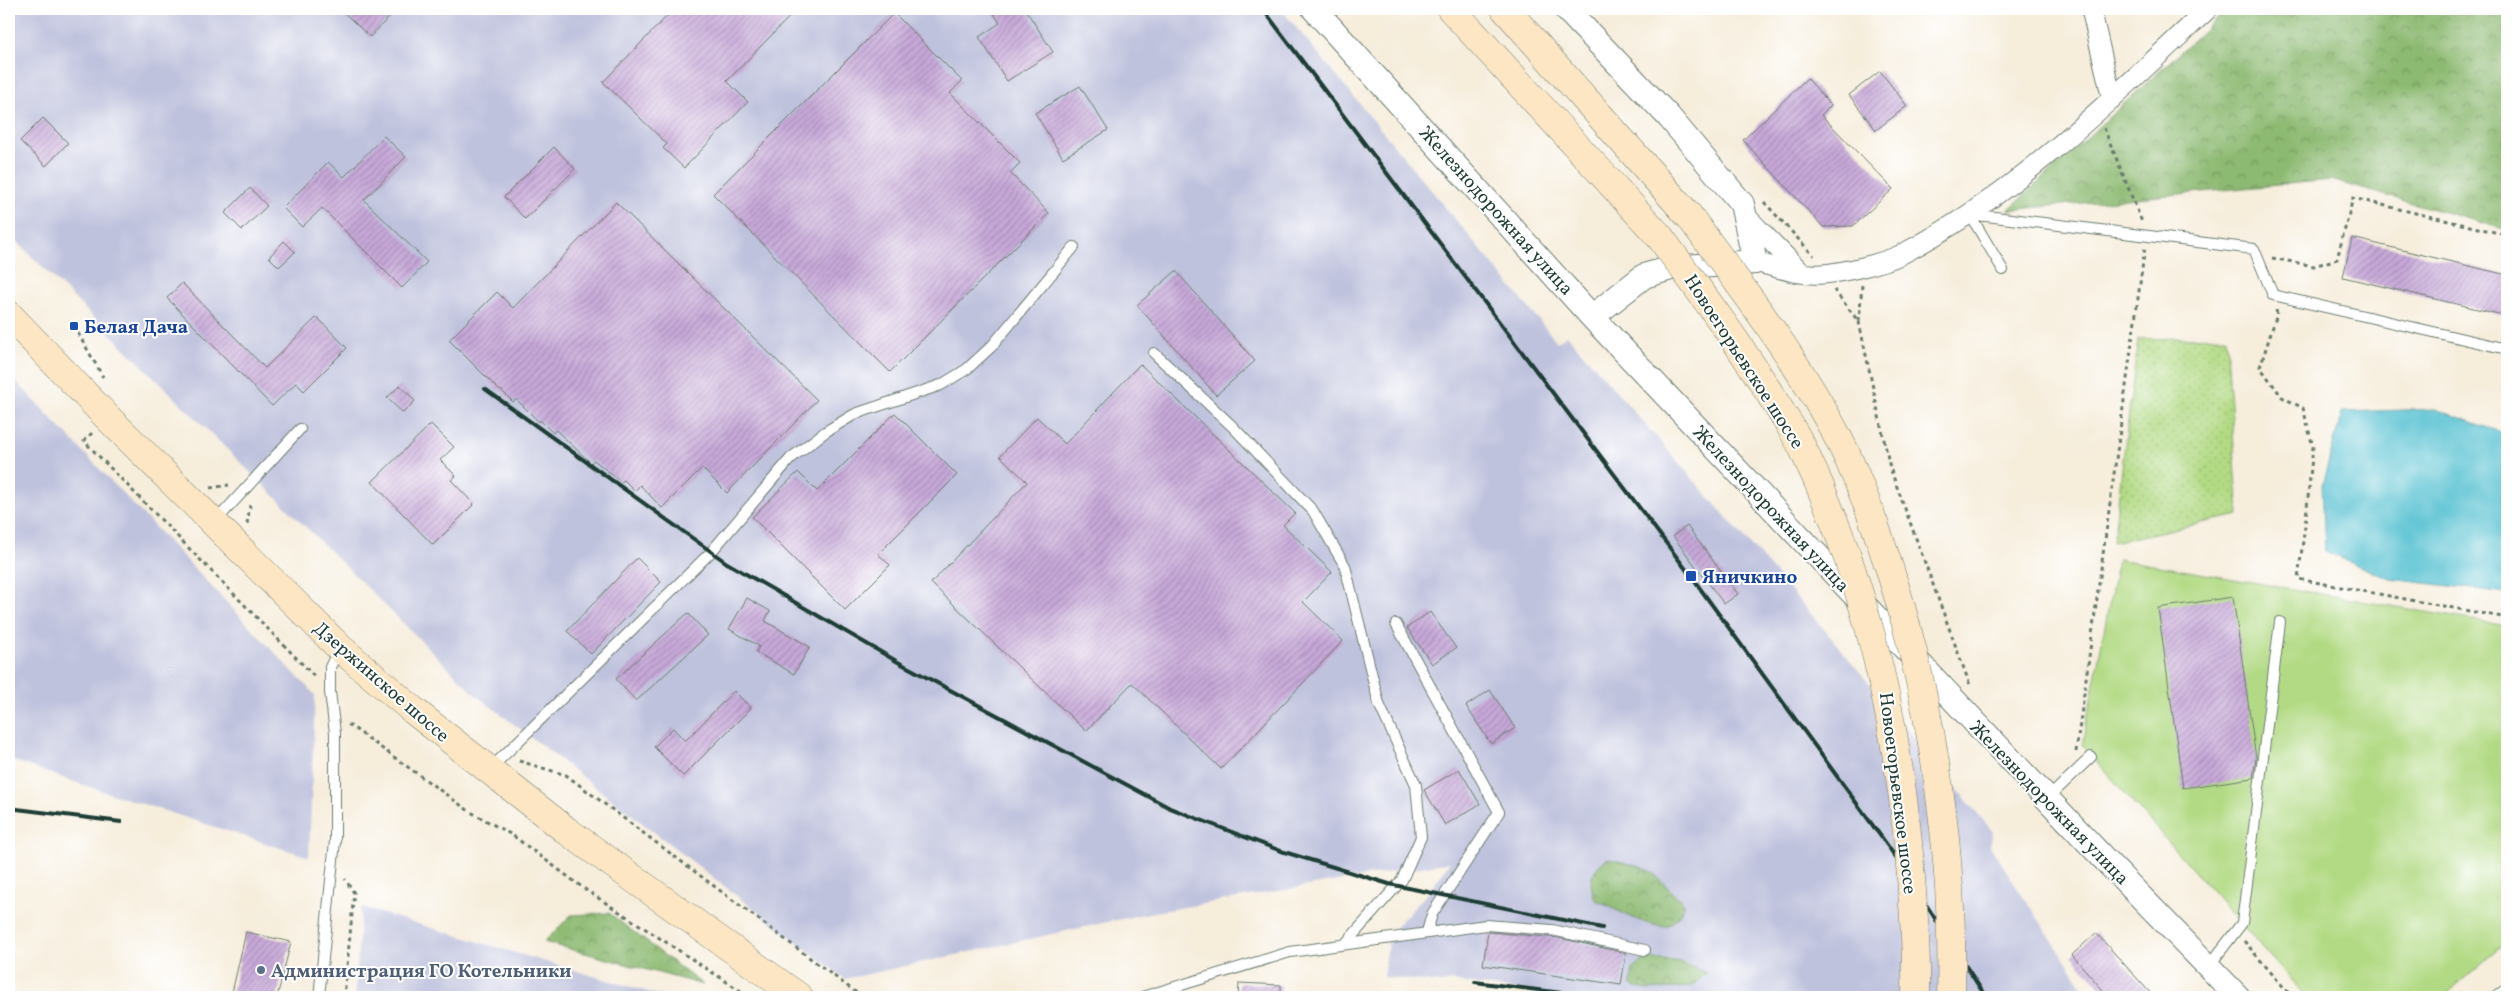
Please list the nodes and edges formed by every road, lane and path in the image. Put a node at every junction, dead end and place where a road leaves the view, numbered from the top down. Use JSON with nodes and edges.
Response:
{"nodes":[{"id":1,"x":1314,"y":9,"type":"edge"},
{"id":2,"x":1451,"y":9,"type":"edge"},
{"id":3,"x":1505,"y":9,"type":"edge"},
{"id":4,"x":1566,"y":9,"type":"edge"},
{"id":5,"x":2091,"y":9,"type":"edge"},
{"id":6,"x":2208,"y":9,"type":"edge"},
{"id":7,"x":2112,"y":99,"type":"junction"},
{"id":8,"x":2097,"y":112,"type":"junction"},
{"id":9,"x":1969,"y":214,"type":"junction"},
{"id":10,"x":1745,"y":215,"type":"junction"},
{"id":11,"x":2507,"y":235,"type":"edge"},
{"id":12,"x":2146,"y":236,"type":"junction"},
{"id":13,"x":1074,"y":247,"type":"dead end"},
{"id":14,"x":2274,"y":259,"type":"dead end"},
{"id":15,"x":1755,"y":262,"type":"junction"},
{"id":16,"x":1863,"y":266,"type":"junction"},
{"id":17,"x":2003,"y":270,"type":"dead end"},
{"id":18,"x":1802,"y":273,"type":"junction"},
{"id":19,"x":1822,"y":274,"type":"junction"},
{"id":20,"x":2273,"y":295,"type":"junction"},
{"id":21,"x":9,"y":314,"type":"edge"},
{"id":22,"x":1592,"y":317,"type":"junction"},
{"id":23,"x":1859,"y":322,"type":"junction"},
{"id":24,"x":2507,"y":349,"type":"edge"},
{"id":25,"x":1154,"y":353,"type":"dead end"},
{"id":26,"x":300,"y":429,"type":"dead end"},
{"id":27,"x":208,"y":488,"type":"dead end"},
{"id":28,"x":241,"y":494,"type":"junction"},
{"id":29,"x":214,"y":523,"type":"junction"},
{"id":30,"x":246,"y":526,"type":"dead end"},
{"id":31,"x":2507,"y":618,"type":"edge"},
{"id":32,"x":2280,"y":622,"type":"dead end"},
{"id":33,"x":1396,"y":624,"type":"dead end"},
{"id":34,"x":340,"y":648,"type":"junction"},
{"id":35,"x":1971,"y":687,"type":"dead end"},
{"id":36,"x":2091,"y":757,"type":"dead end"},
{"id":37,"x":495,"y":763,"type":"junction"},
{"id":38,"x":2073,"y":774,"type":"junction"},
{"id":39,"x":2047,"y":799,"type":"junction"},
{"id":40,"x":334,"y":862,"type":"junction"},
{"id":41,"x":2236,"y":931,"type":"junction"},
{"id":42,"x":1427,"y":932,"type":"junction"},
{"id":43,"x":1345,"y":944,"type":"junction"},
{"id":44,"x":1645,"y":950,"type":"dead end"},
{"id":45,"x":2209,"y":966,"type":"junction"},
{"id":46,"x":2507,"y":989,"type":"edge"},
{"id":47,"x":319,"y":997,"type":"edge"},
{"id":48,"x":344,"y":997,"type":"edge"},
{"id":49,"x":798,"y":997,"type":"edge"},
{"id":50,"x":862,"y":997,"type":"edge"},
{"id":51,"x":1142,"y":997,"type":"edge"},
{"id":52,"x":1916,"y":997,"type":"edge"},
{"id":53,"x":1951,"y":997,"type":"edge"},
{"id":54,"x":2238,"y":997,"type":"edge"},
{"id":55,"x":2292,"y":997,"type":"edge"},
{"id":56,"x":2498,"y":997,"type":"edge"}],
"edges":[{"from":1,"to":22,"type":"street","name":"Железнодорожная улица"},
{"from":2,"to":52,"type":"main road","name":"Новоегорьевское шоссе","bridge":true},
{"from":3,"to":53,"type":"main road","name":"Новоегорьевское шоссе","bridge":true},
{"from":4,"to":10,"type":"street"},
{"from":5,"to":7,"type":"street"},
{"from":6,"to":7,"type":"street"},
{"from":7,"to":8,"type":"street"},
{"from":8,"to":9,"type":"street"},
{"from":8,"to":12,"type":"path"},
{"from":9,"to":12,"type":"lane"},
{"from":9,"to":16,"type":"street"},
{"from":9,"to":17,"type":"lane"},
{"from":10,"to":15,"type":"street"},
{"from":10,"to":18,"type":"street"},
{"from":11,"to":14,"type":"path"},
{"from":12,"to":20,"type":"lane"},
{"from":12,"to":38,"type":"path"},
{"from":13,"to":37,"type":"lane"},
{"from":15,"to":18,"type":"street"},
{"from":15,"to":22,"type":"street"},
{"from":16,"to":19,"type":"street"},
{"from":16,"to":23,"type":"path"},
{"from":18,"to":19,"type":"street"},
{"from":19,"to":23,"type":"path"},
{"from":20,"to":24,"type":"lane"},
{"from":20,"to":31,"type":"path"},
{"from":21,"to":29,"type":"main road","name":"Дзержинское шоссе"},
{"from":22,"to":39,"type":"street","name":"Железнодорожная улица"},
{"from":23,"to":35,"type":"path"},
{"from":25,"to":43,"type":"lane"},
{"from":26,"to":28,"type":"lane"},
{"from":27,"to":28,"type":"path"},
{"from":28,"to":29,"type":"lane"},
{"from":28,"to":30,"type":"path"},
{"from":29,"to":34,"type":"main road","name":"Дзержинское шоссе"},
{"from":32,"to":41,"type":"lane"},
{"from":33,"to":42,"type":"lane"},
{"from":34,"to":37,"type":"main road","name":"Дзержинское шоссе"},
{"from":34,"to":40,"type":"lane"},
{"from":36,"to":38,"type":"lane"},
{"from":37,"to":49,"type":"main road","name":"Дзержинское шоссе"},
{"from":37,"to":50,"type":"path"},
{"from":38,"to":39,"type":"lane"},
{"from":39,"to":45,"type":"street","name":"Железнодорожная улица"},
{"from":40,"to":47,"type":"lane"},
{"from":40,"to":48,"type":"path"},
{"from":41,"to":45,"type":"lane"},
{"from":41,"to":55,"type":"path"},
{"from":42,"to":43,"type":"lane"},
{"from":42,"to":44,"type":"lane"},
{"from":43,"to":51,"type":"lane"},
{"from":45,"to":54,"type":"street","name":"Железнодорожная улица"},
{"from":46,"to":56,"type":"lane"}]}
